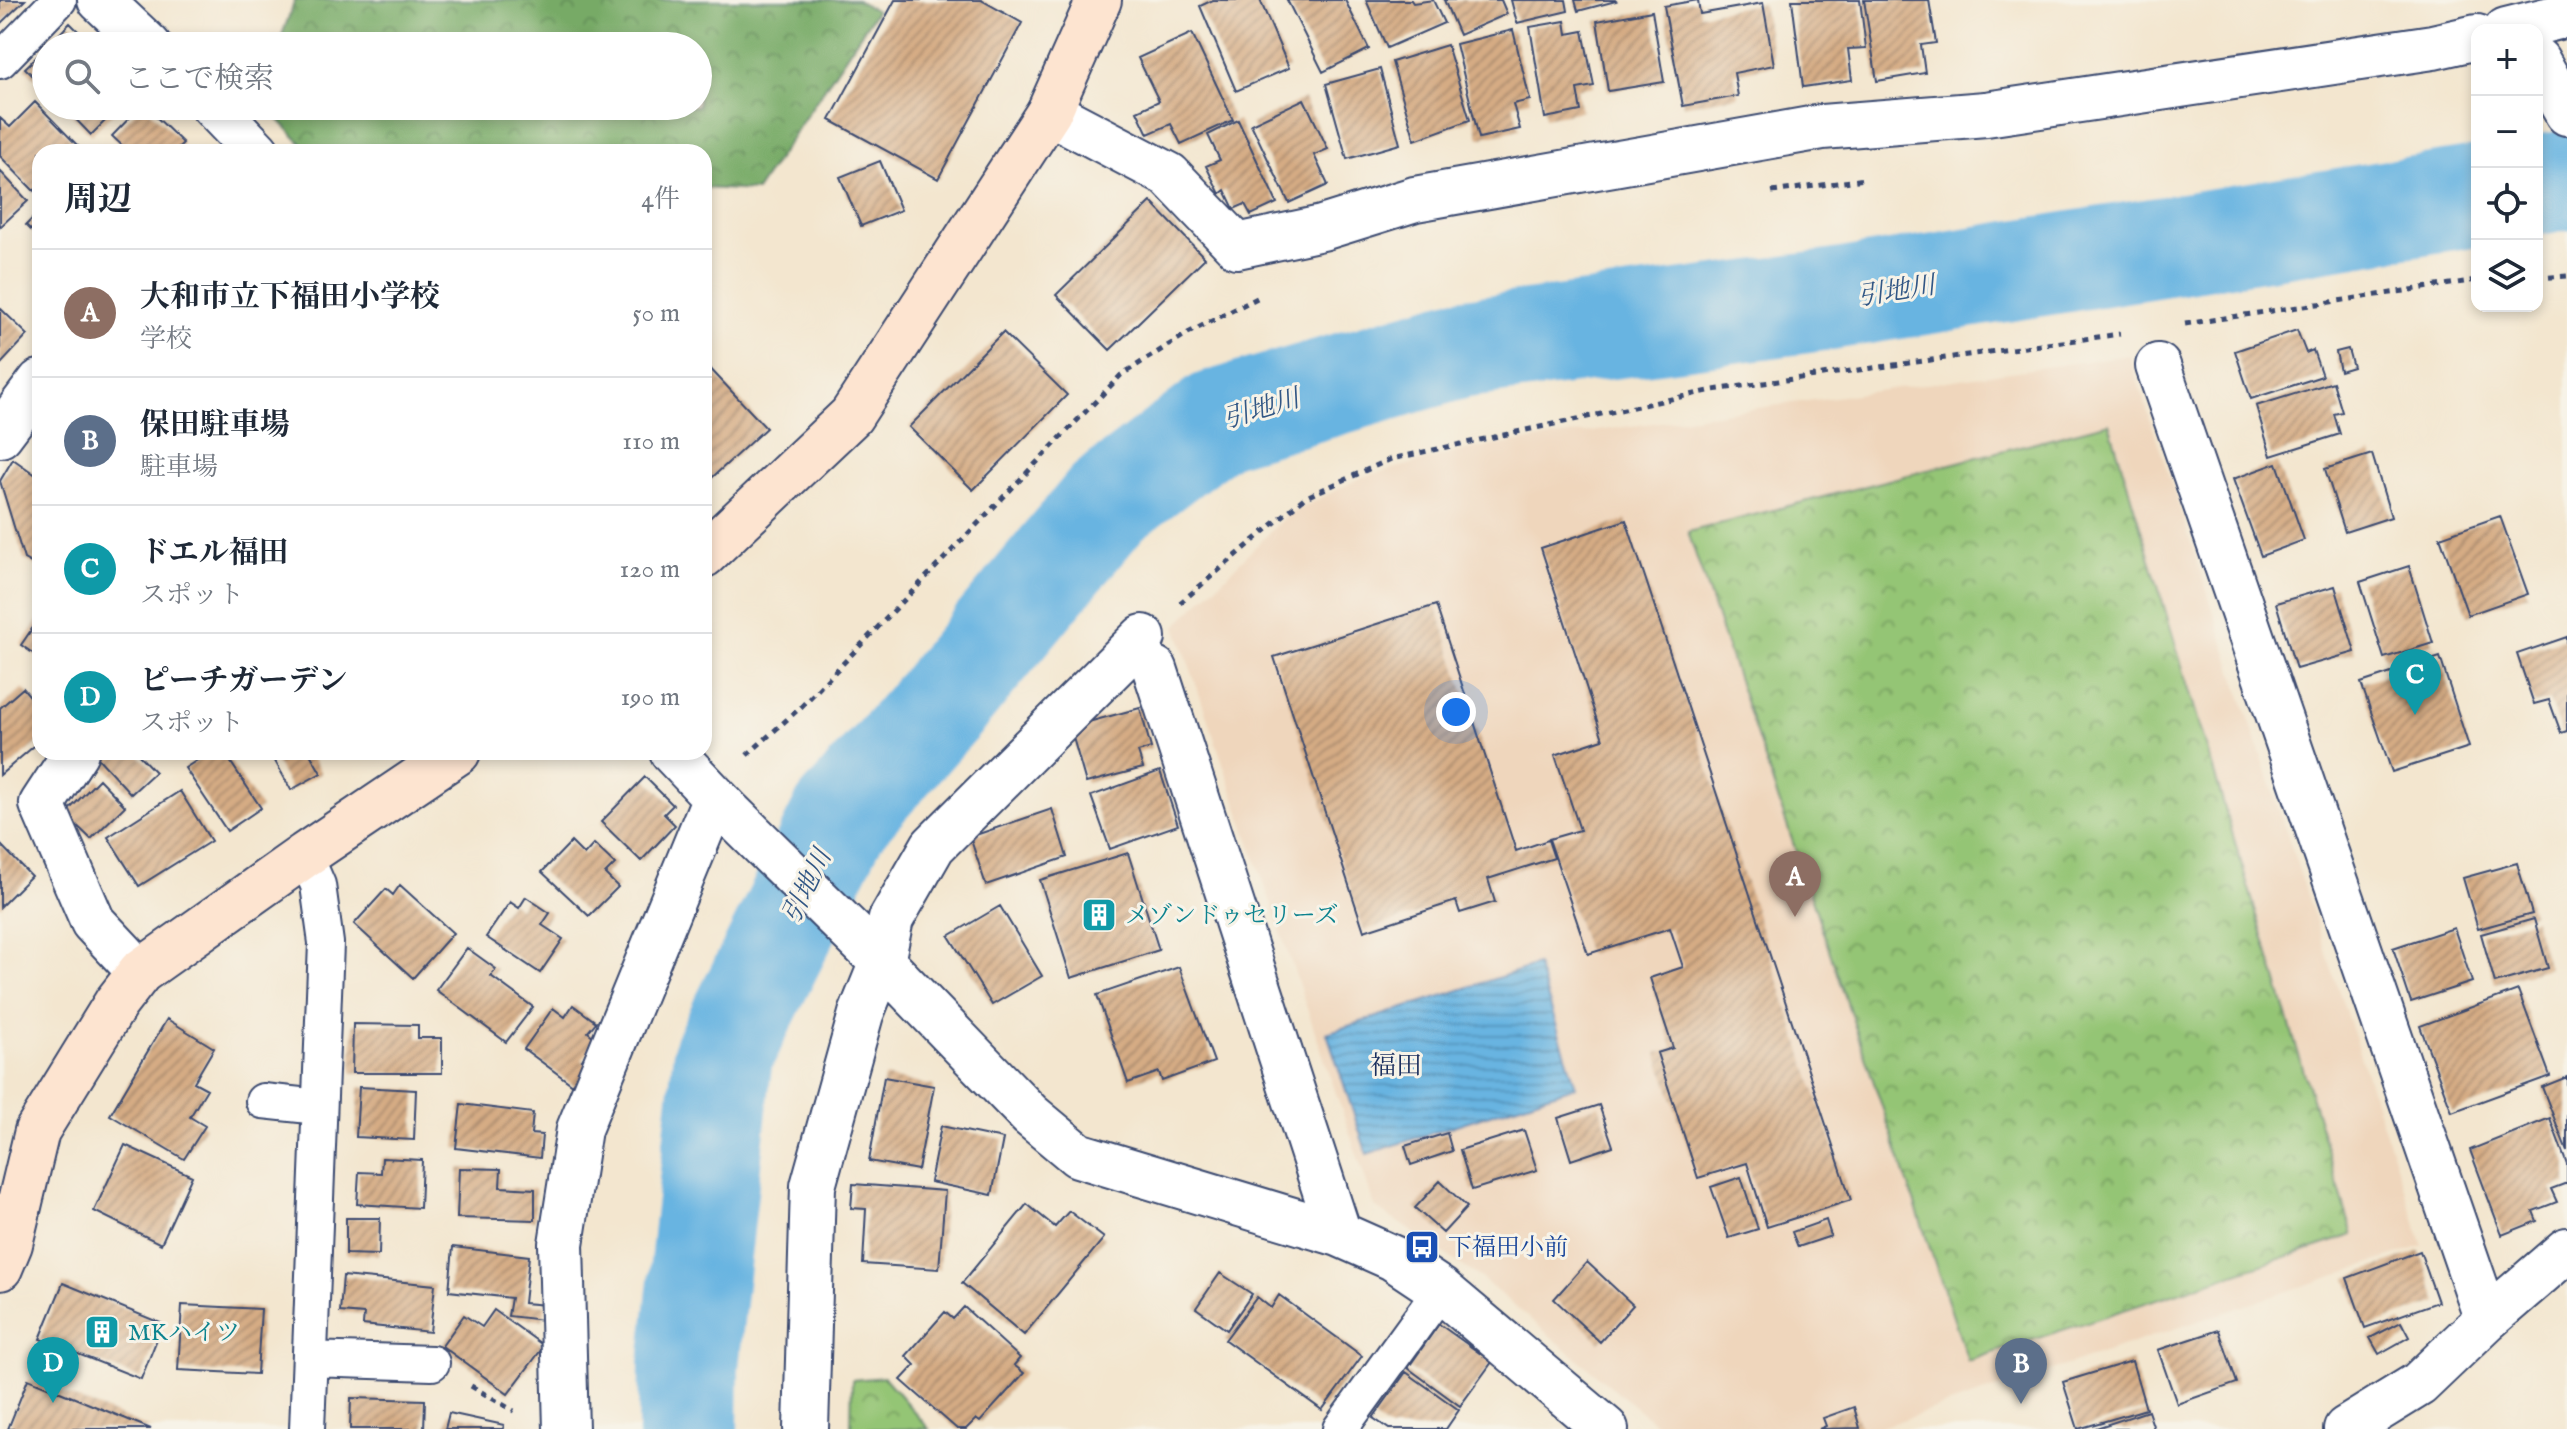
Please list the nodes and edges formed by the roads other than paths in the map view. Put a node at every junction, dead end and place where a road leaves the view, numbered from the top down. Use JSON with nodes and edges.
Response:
{"nodes":[{"id":1,"x":59,"y":0,"type":"edge"},
{"id":2,"x":100,"y":0,"type":"edge"},
{"id":3,"x":1099,"y":0,"type":"edge"},
{"id":4,"x":2567,"y":15,"type":"edge"},
{"id":5,"x":134,"y":32,"type":"edge"},
{"id":6,"x":2543,"y":32,"type":"edge"},
{"id":7,"x":2471,"y":47,"type":"edge"},
{"id":8,"x":0,"y":61,"type":"edge"},
{"id":9,"x":1049,"y":112,"type":"junction"},
{"id":10,"x":2158,"y":366,"type":"dead end"},
{"id":11,"x":32,"y":393,"type":"edge"},
{"id":12,"x":0,"y":435,"type":"edge"},
{"id":13,"x":712,"y":547,"type":"edge"},
{"id":14,"x":71,"y":760,"type":"edge"},
{"id":15,"x":446,"y":760,"type":"edge"},
{"id":16,"x":680,"y":760,"type":"edge"},
{"id":17,"x":722,"y":805,"type":"junction"},
{"id":18,"x":305,"y":855,"type":"junction"},
{"id":19,"x":871,"y":951,"type":"junction"},
{"id":20,"x":140,"y":972,"type":"junction"},
{"id":21,"x":263,"y":1101,"type":"dead end"},
{"id":22,"x":319,"y":1107,"type":"junction"},
{"id":23,"x":1339,"y":1234,"type":"junction"},
{"id":24,"x":2564,"y":1261,"type":"edge"},
{"id":25,"x":0,"y":1268,"type":"edge"},
{"id":26,"x":1441,"y":1290,"type":"junction"},
{"id":27,"x":2487,"y":1319,"type":"junction"},
{"id":28,"x":310,"y":1359,"type":"junction"},
{"id":29,"x":432,"y":1363,"type":"road end"},
{"id":30,"x":307,"y":1429,"type":"edge"},
{"id":31,"x":566,"y":1429,"type":"edge"},
{"id":32,"x":806,"y":1429,"type":"edge"},
{"id":33,"x":1340,"y":1429,"type":"edge"},
{"id":34,"x":1606,"y":1429,"type":"edge"},
{"id":35,"x":2346,"y":1429,"type":"edge"}],
"edges":[{"from":1,"to":8,"type":"lane"},
{"from":2,"to":5,"type":"street"},
{"from":3,"to":9,"type":"street"},
{"from":4,"to":6,"type":"street"},
{"from":7,"to":9,"type":"street"},
{"from":9,"to":13,"type":"street"},
{"from":10,"to":27,"type":"street"},
{"from":11,"to":12,"type":"street"},
{"from":14,"to":20,"type":"street"},
{"from":15,"to":18,"type":"street"},
{"from":16,"to":17,"type":"street"},
{"from":17,"to":19,"type":"street"},
{"from":17,"to":31,"type":"street"},
{"from":18,"to":20,"type":"street"},
{"from":18,"to":22,"type":"lane"},
{"from":19,"to":23,"type":"street"},
{"from":19,"to":23,"type":"street"},
{"from":19,"to":32,"type":"street"},
{"from":20,"to":25,"type":"street"},
{"from":21,"to":22,"type":"lane"},
{"from":22,"to":28,"type":"lane"},
{"from":23,"to":26,"type":"street"},
{"from":24,"to":27,"type":"street"},
{"from":26,"to":33,"type":"lane"},
{"from":26,"to":34,"type":"street"},
{"from":27,"to":35,"type":"street"},
{"from":28,"to":29,"type":"lane"},
{"from":28,"to":30,"type":"lane"}]}
